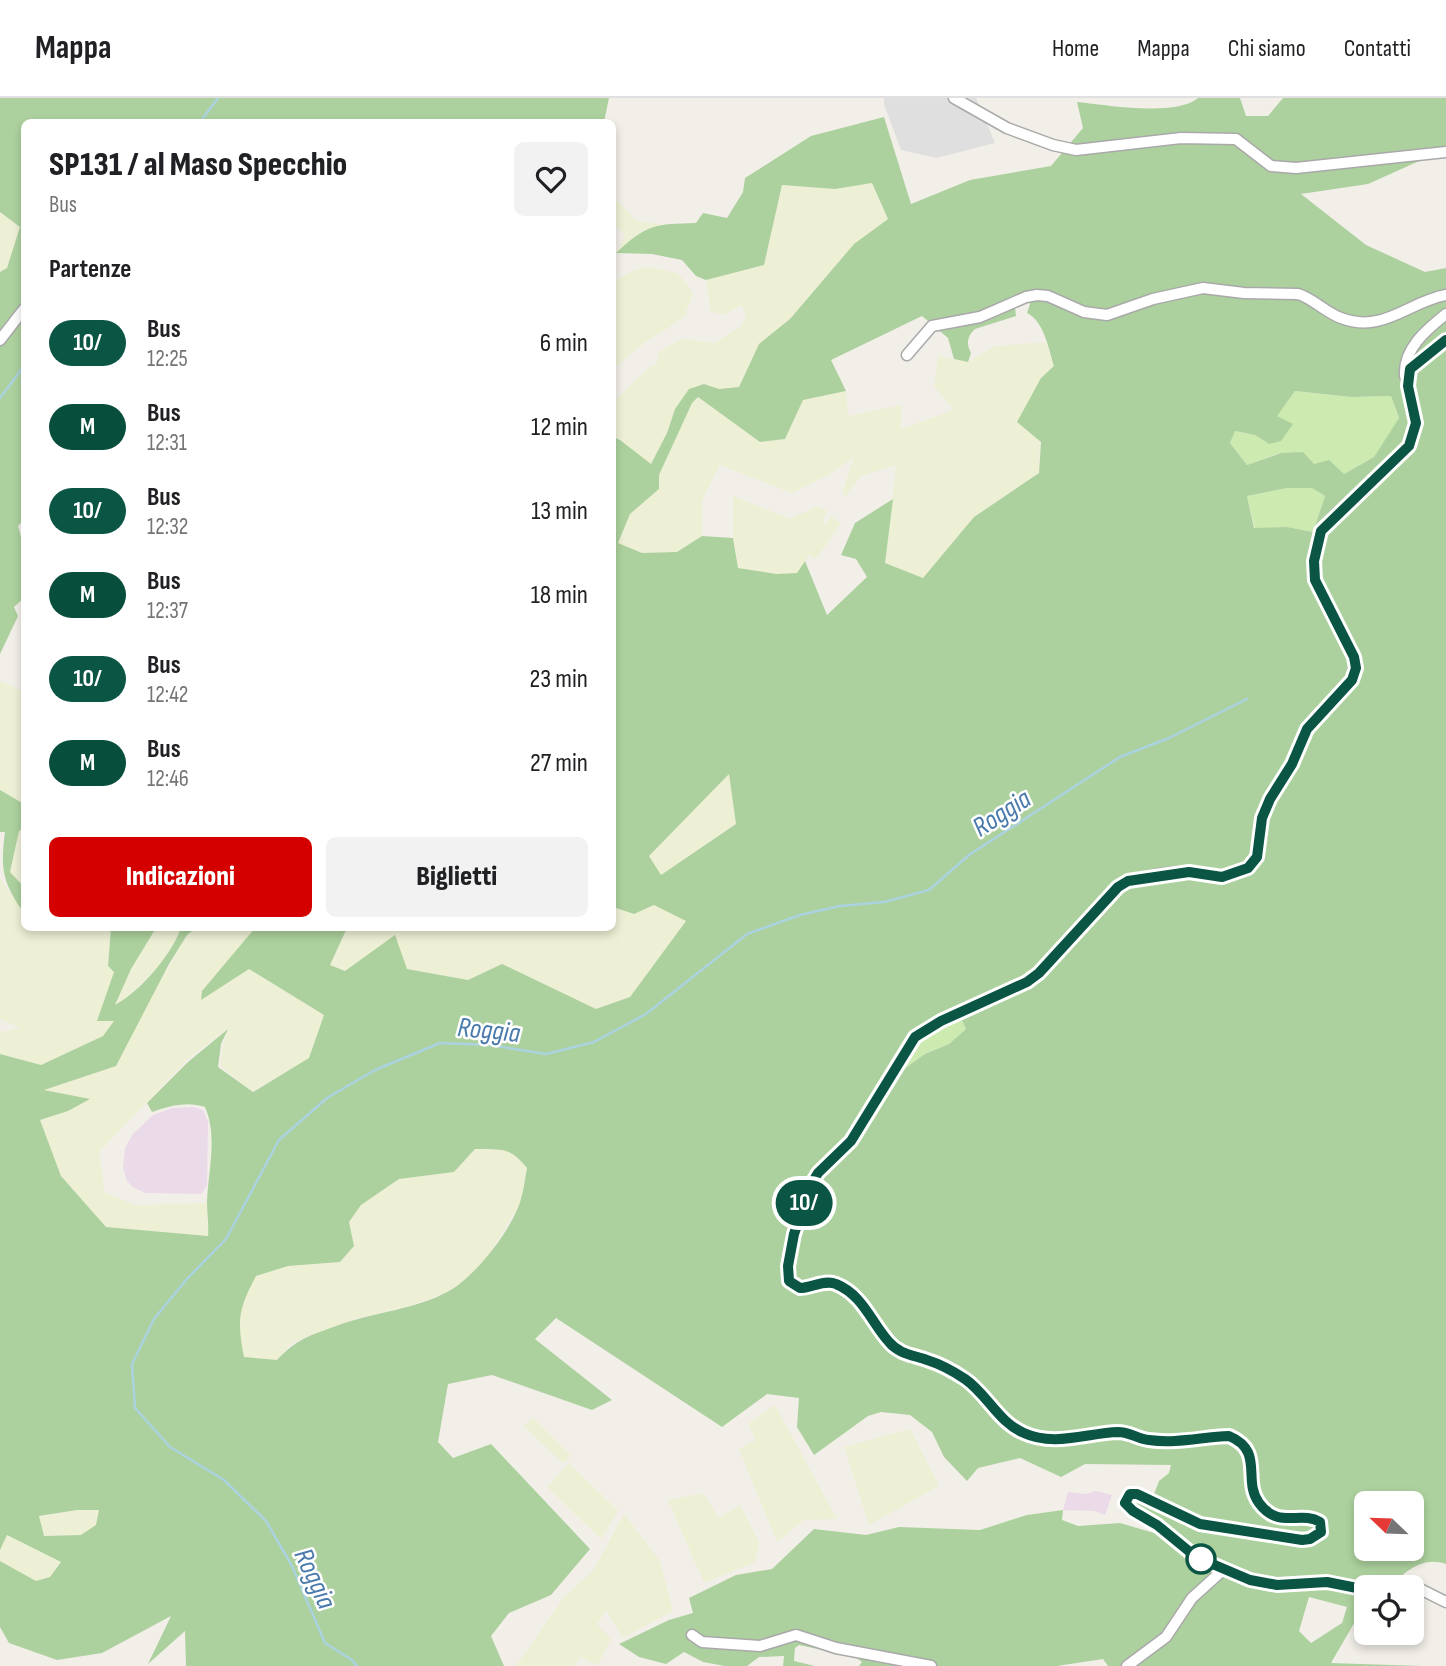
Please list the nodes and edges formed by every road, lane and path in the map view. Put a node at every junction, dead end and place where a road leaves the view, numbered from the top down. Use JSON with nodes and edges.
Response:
{"nodes":[{"id":1,"x":954,"y":98,"type":"edge"},
{"id":2,"x":1446,"y":152,"type":"edge"},
{"id":3,"x":1446,"y":295,"type":"edge"},
{"id":4,"x":21,"y":313,"type":"edge"},
{"id":5,"x":1446,"y":314,"type":"edge"},
{"id":6,"x":0,"y":340,"type":"edge"},
{"id":7,"x":1446,"y":340,"type":"edge"},
{"id":8,"x":907,"y":355,"type":"dead end"},
{"id":9,"x":1408,"y":386,"type":"junction"},
{"id":10,"x":1223,"y":1570,"type":"junction"},
{"id":11,"x":1354,"y":1588,"type":"edge"},
{"id":12,"x":1424,"y":1591,"type":"edge"},
{"id":13,"x":1446,"y":1602,"type":"edge"},
{"id":14,"x":692,"y":1635,"type":"dead end"},
{"id":15,"x":931,"y":1666,"type":"edge"},
{"id":16,"x":1127,"y":1666,"type":"edge"}],
"edges":[{"from":1,"to":2,"type":"street"},
{"from":3,"to":8,"type":"street"},
{"from":4,"to":6,"type":"street"},
{"from":5,"to":9,"type":"street"},
{"from":7,"to":9,"type":"street"},
{"from":9,"to":10,"type":"street"},
{"from":10,"to":11,"type":"street"},
{"from":10,"to":16,"type":"street"},
{"from":12,"to":13,"type":"street"},
{"from":14,"to":15,"type":"street"}]}
